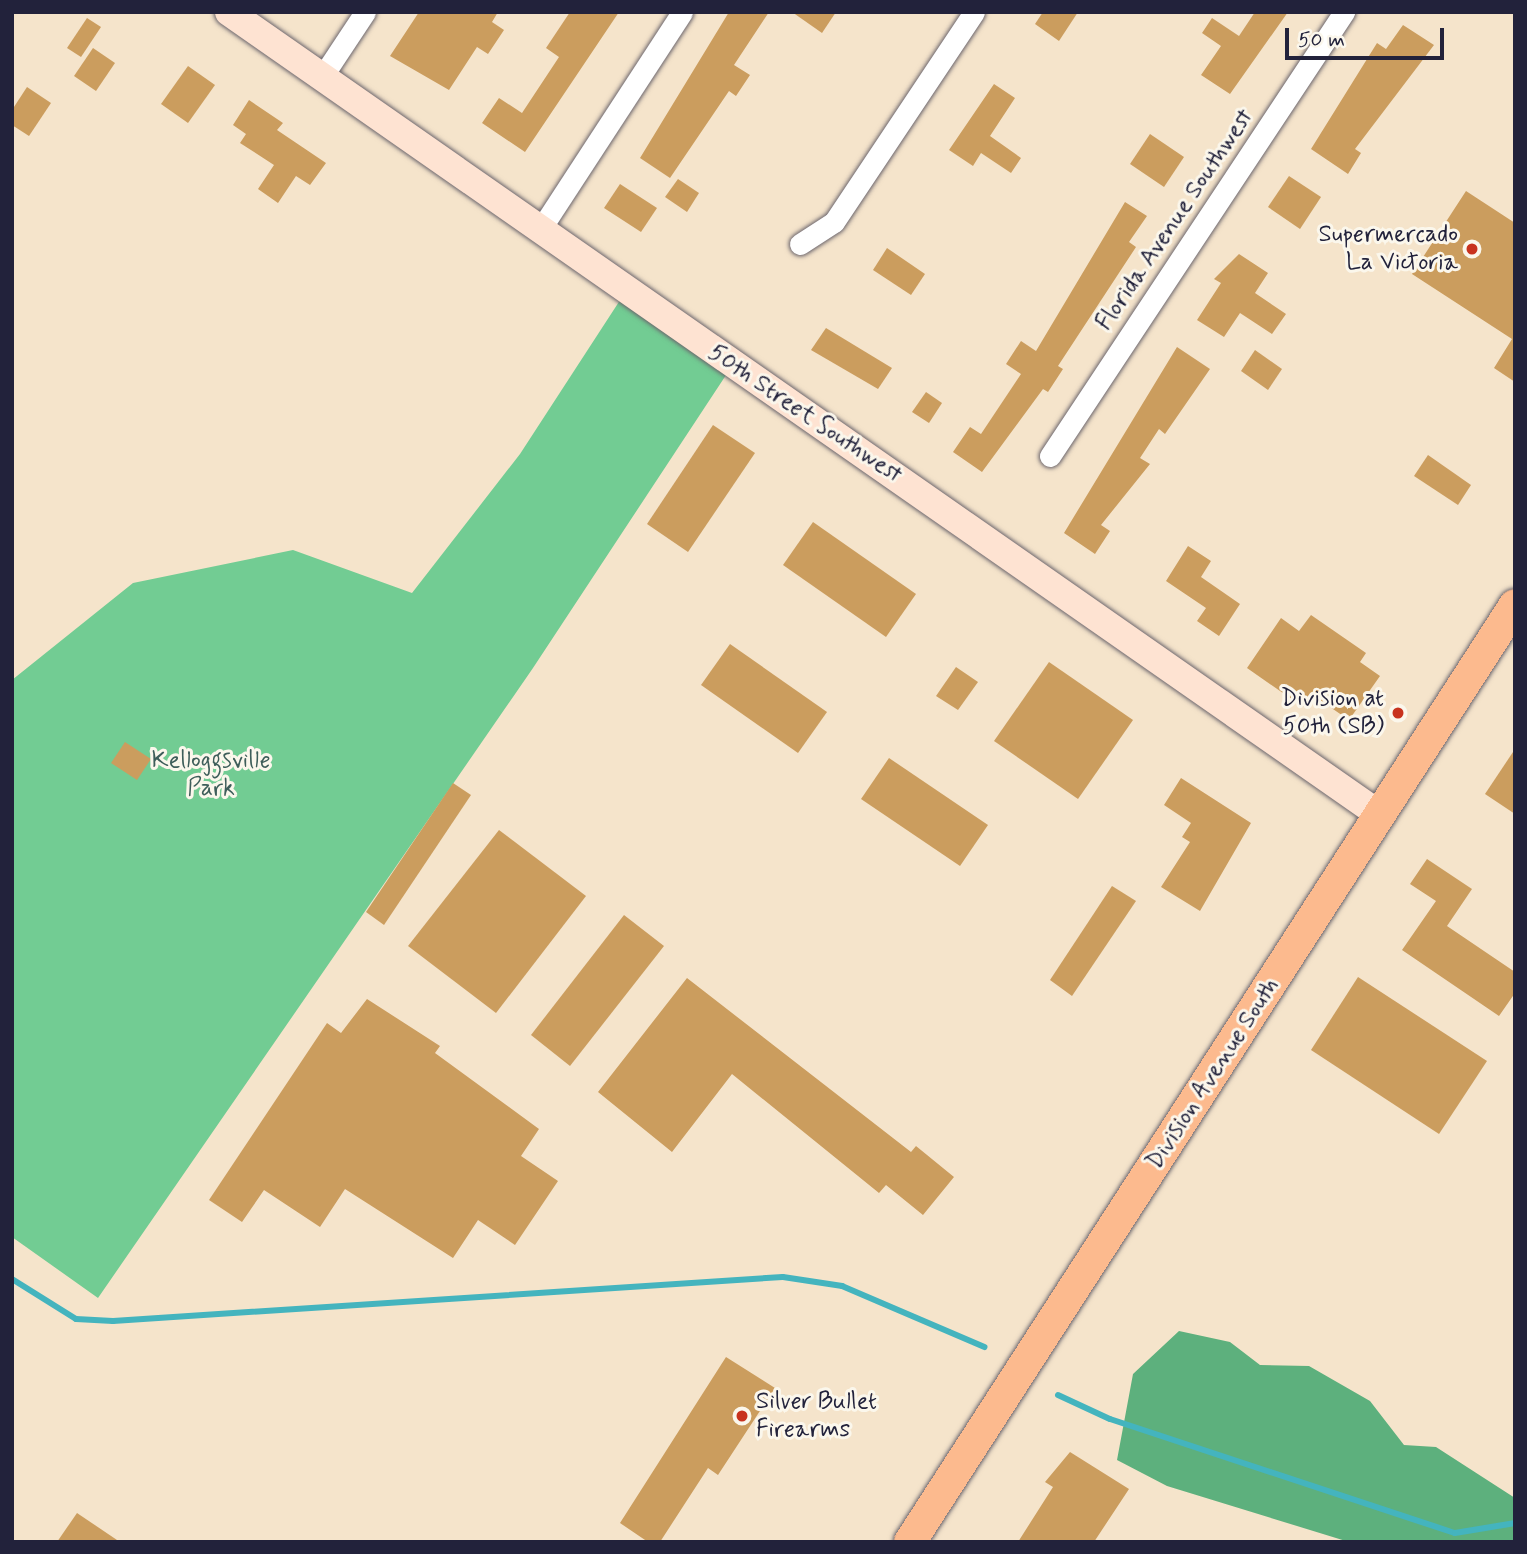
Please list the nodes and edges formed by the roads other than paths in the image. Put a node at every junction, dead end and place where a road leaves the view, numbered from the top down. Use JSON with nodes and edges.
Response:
{"nodes":[{"id":1,"x":229,"y":12,"type":"edge"},
{"id":2,"x":365,"y":12,"type":"edge"},
{"id":3,"x":682,"y":12,"type":"edge"},
{"id":4,"x":974,"y":12,"type":"edge"},
{"id":5,"x":1344,"y":12,"type":"edge"},
{"id":6,"x":323,"y":78,"type":"junction"},
{"id":7,"x":540,"y":230,"type":"junction"},
{"id":8,"x":800,"y":244,"type":"dead end"},
{"id":9,"x":1050,"y":456,"type":"dead end"},
{"id":10,"x":1511,"y":618,"type":"edge"},
{"id":11,"x":1380,"y":815,"type":"junction"},
{"id":12,"x":910,"y":1542,"type":"edge"}],
"edges":[{"from":1,"to":6,"type":"street","name":"50th Street Southwest"},
{"from":2,"to":6,"type":"street"},
{"from":3,"to":7,"type":"street"},
{"from":4,"to":8,"type":"street"},
{"from":5,"to":9,"type":"street","name":"Florida Avenue Southwest"},
{"from":6,"to":7,"type":"street","name":"50th Street Southwest"},
{"from":7,"to":11,"type":"street","name":"50th Street Southwest"},
{"from":10,"to":11,"type":"main road","name":"Division Avenue South"},
{"from":11,"to":12,"type":"main road","name":"Division Avenue South"}]}
